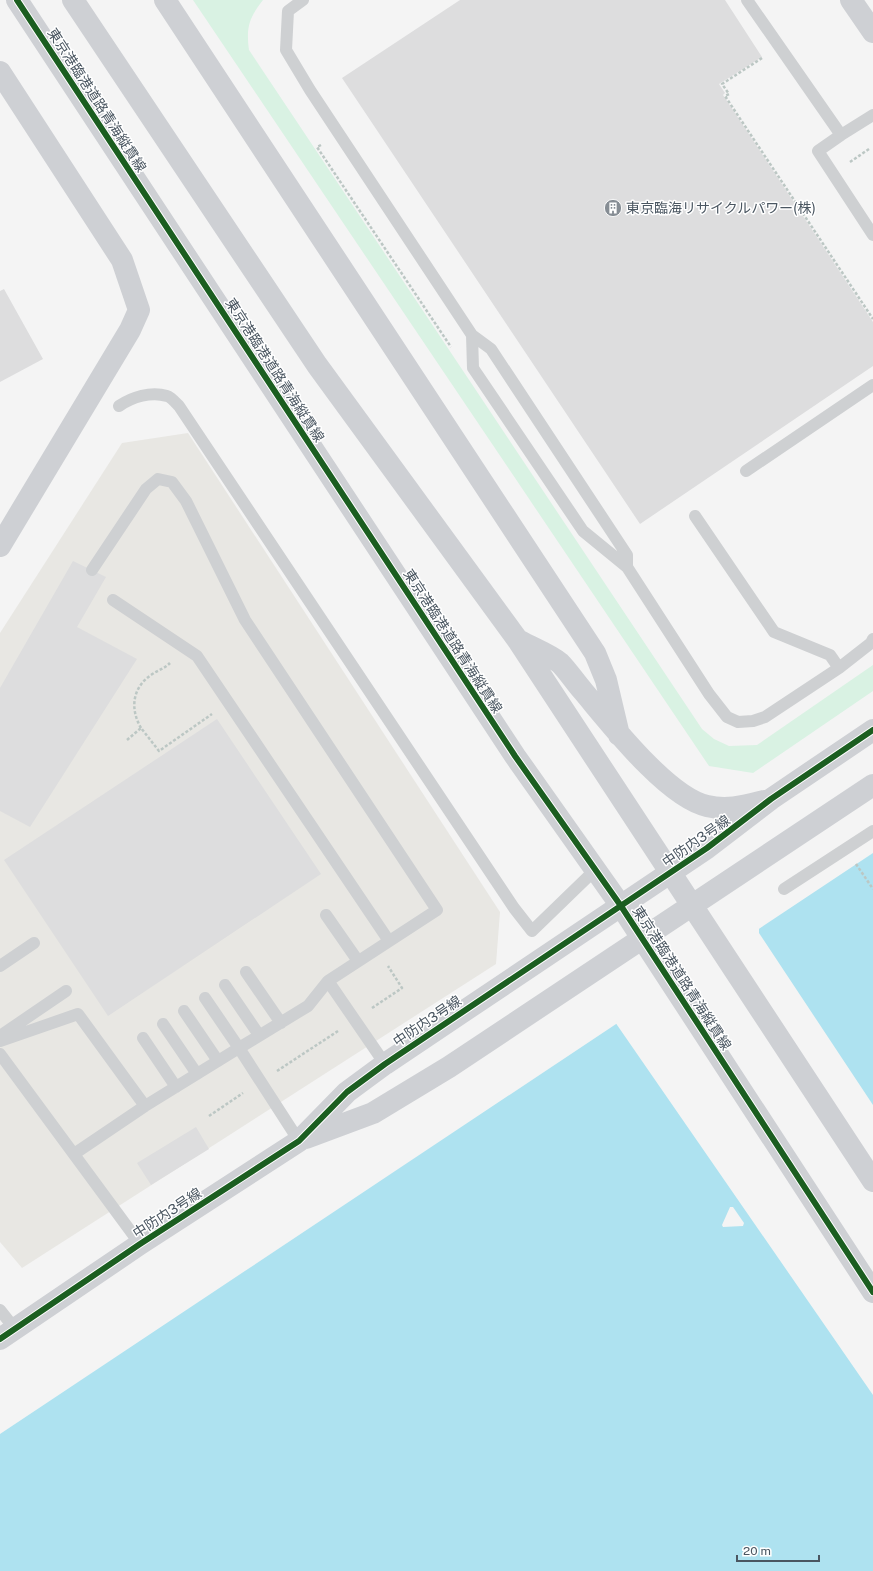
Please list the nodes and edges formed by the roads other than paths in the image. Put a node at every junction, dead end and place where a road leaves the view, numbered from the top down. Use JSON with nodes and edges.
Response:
{"nodes":[{"id":1,"x":17,"y":0,"type":"edge"},
{"id":2,"x":73,"y":0,"type":"edge"},
{"id":3,"x":165,"y":0,"type":"edge"},
{"id":4,"x":303,"y":0,"type":"edge"},
{"id":5,"x":747,"y":0,"type":"edge"},
{"id":6,"x":852,"y":0,"type":"edge"},
{"id":7,"x":873,"y":32,"type":"edge"},
{"id":8,"x":0,"y":72,"type":"edge"},
{"id":9,"x":873,"y":115,"type":"edge"},
{"id":10,"x":840,"y":135,"type":"junction"},
{"id":11,"x":873,"y":235,"type":"edge"},
{"id":12,"x":472,"y":335,"type":"junction"},
{"id":13,"x":873,"y":385,"type":"edge"},
{"id":14,"x":119,"y":406,"type":"dead end"},
{"id":15,"x":746,"y":471,"type":"dead end"},
{"id":16,"x":694,"y":516,"type":"dead end"},
{"id":17,"x":0,"y":546,"type":"edge"},
{"id":18,"x":628,"y":566,"type":"junction"},
{"id":19,"x":92,"y":570,"type":"dead end"},
{"id":20,"x":113,"y":600,"type":"dead end"},
{"id":21,"x":517,"y":639,"type":"junction"},
{"id":22,"x":873,"y":639,"type":"edge"},
{"id":23,"x":839,"y":668,"type":"junction"},
{"id":24,"x":873,"y":730,"type":"edge"},
{"id":25,"x":619,"y":735,"type":"junction"},
{"id":26,"x":873,"y":785,"type":"edge"},
{"id":27,"x":771,"y":799,"type":"junction"},
{"id":28,"x":873,"y":831,"type":"edge"},
{"id":29,"x":595,"y":870,"type":"junction"},
{"id":30,"x":670,"y":873,"type":"junction"},
{"id":31,"x":784,"y":890,"type":"dead end"},
{"id":32,"x":693,"y":905,"type":"junction"},
{"id":33,"x":621,"y":906,"type":"junction"},
{"id":34,"x":326,"y":915,"type":"dead end"},
{"id":35,"x":642,"y":938,"type":"junction"},
{"id":36,"x":389,"y":941,"type":"junction"},
{"id":37,"x":34,"y":943,"type":"dead end"},
{"id":38,"x":358,"y":961,"type":"junction"},
{"id":39,"x":0,"y":966,"type":"edge"},
{"id":40,"x":246,"y":972,"type":"dead end"},
{"id":41,"x":328,"y":981,"type":"junction"},
{"id":42,"x":225,"y":985,"type":"dead end"},
{"id":43,"x":66,"y":991,"type":"dead end"},
{"id":44,"x":205,"y":998,"type":"dead end"},
{"id":45,"x":184,"y":1011,"type":"dead end"},
{"id":46,"x":281,"y":1023,"type":"junction"},
{"id":47,"x":163,"y":1024,"type":"dead end"},
{"id":48,"x":259,"y":1035,"type":"junction"},
{"id":49,"x":0,"y":1036,"type":"edge"},
{"id":50,"x":143,"y":1038,"type":"dead end"},
{"id":51,"x":0,"y":1041,"type":"edge"},
{"id":52,"x":238,"y":1048,"type":"junction"},
{"id":53,"x":0,"y":1054,"type":"edge"},
{"id":54,"x":218,"y":1061,"type":"junction"},
{"id":55,"x":385,"y":1064,"type":"junction"},
{"id":56,"x":197,"y":1074,"type":"junction"},
{"id":57,"x":176,"y":1086,"type":"junction"},
{"id":58,"x":145,"y":1106,"type":"junction"},
{"id":59,"x":299,"y":1141,"type":"junction"},
{"id":60,"x":74,"y":1154,"type":"junction"},
{"id":61,"x":873,"y":1181,"type":"edge"},
{"id":62,"x":140,"y":1244,"type":"junction"},
{"id":63,"x":873,"y":1292,"type":"edge"},
{"id":64,"x":0,"y":1310,"type":"edge"},
{"id":65,"x":8,"y":1334,"type":"edge"}],
"edges":[{"from":1,"to":29,"type":"street","name":"東京港臨港道路青海縦貫線"},
{"from":2,"to":21,"type":"street"},
{"from":3,"to":25,"type":"street"},
{"from":4,"to":12,"type":"lane"},
{"from":5,"to":10,"type":"lane"},
{"from":6,"to":7,"type":"street"},
{"from":8,"to":17,"type":"street"},
{"from":9,"to":10,"type":"lane"},
{"from":10,"to":11,"type":"lane"},
{"from":12,"to":18,"type":"lane"},
{"from":12,"to":18,"type":"lane"},
{"from":13,"to":15,"type":"lane"},
{"from":14,"to":29,"type":"lane"},
{"from":16,"to":23,"type":"lane"},
{"from":18,"to":23,"type":"lane"},
{"from":19,"to":36,"type":"lane"},
{"from":20,"to":36,"type":"lane"},
{"from":21,"to":25,"type":"street"},
{"from":21,"to":30,"type":"street"},
{"from":22,"to":23,"type":"lane"},
{"from":24,"to":27,"type":"street","name":"中防内3号線"},
{"from":25,"to":27,"type":"street"},
{"from":26,"to":32,"type":"street","name":"中防内3号線"},
{"from":27,"to":30,"type":"street","name":"中防内3号線"},
{"from":28,"to":31,"type":"lane"},
{"from":29,"to":33,"type":"street","name":"東京港臨港道路青海縦貫線"},
{"from":30,"to":32,"type":"street"},
{"from":30,"to":33,"type":"street","name":"中防内3号線"},
{"from":32,"to":35,"type":"street","name":"中防内3号線"},
{"from":32,"to":61,"type":"street"},
{"from":33,"to":35,"type":"street","name":"東京港臨港道路青海縦貫線"},
{"from":33,"to":55,"type":"street","name":"中防内3号線"},
{"from":34,"to":38,"type":"lane"},
{"from":35,"to":59,"type":"street","name":"中防内3号線"},
{"from":35,"to":63,"type":"street","name":"東京港臨港道路青海縦貫線"},
{"from":36,"to":38,"type":"lane"},
{"from":37,"to":39,"type":"lane"},
{"from":38,"to":41,"type":"lane"},
{"from":40,"to":46,"type":"lane"},
{"from":41,"to":46,"type":"lane"},
{"from":41,"to":55,"type":"lane"},
{"from":42,"to":48,"type":"lane"},
{"from":43,"to":49,"type":"lane"},
{"from":44,"to":52,"type":"lane"},
{"from":45,"to":54,"type":"lane"},
{"from":46,"to":48,"type":"lane"},
{"from":47,"to":56,"type":"lane"},
{"from":48,"to":52,"type":"lane"},
{"from":50,"to":57,"type":"lane"},
{"from":51,"to":58,"type":"lane"},
{"from":52,"to":54,"type":"lane"},
{"from":52,"to":59,"type":"lane"},
{"from":53,"to":60,"type":"lane"},
{"from":54,"to":56,"type":"lane"},
{"from":55,"to":59,"type":"street","name":"中防内3号線"},
{"from":56,"to":57,"type":"lane"},
{"from":57,"to":58,"type":"lane"},
{"from":58,"to":60,"type":"lane"},
{"from":59,"to":62,"type":"street","name":"中防内3号線"},
{"from":60,"to":62,"type":"lane"},
{"from":62,"to":65,"type":"street","name":"中防内3号線"},
{"from":64,"to":65,"type":"lane"}]}
